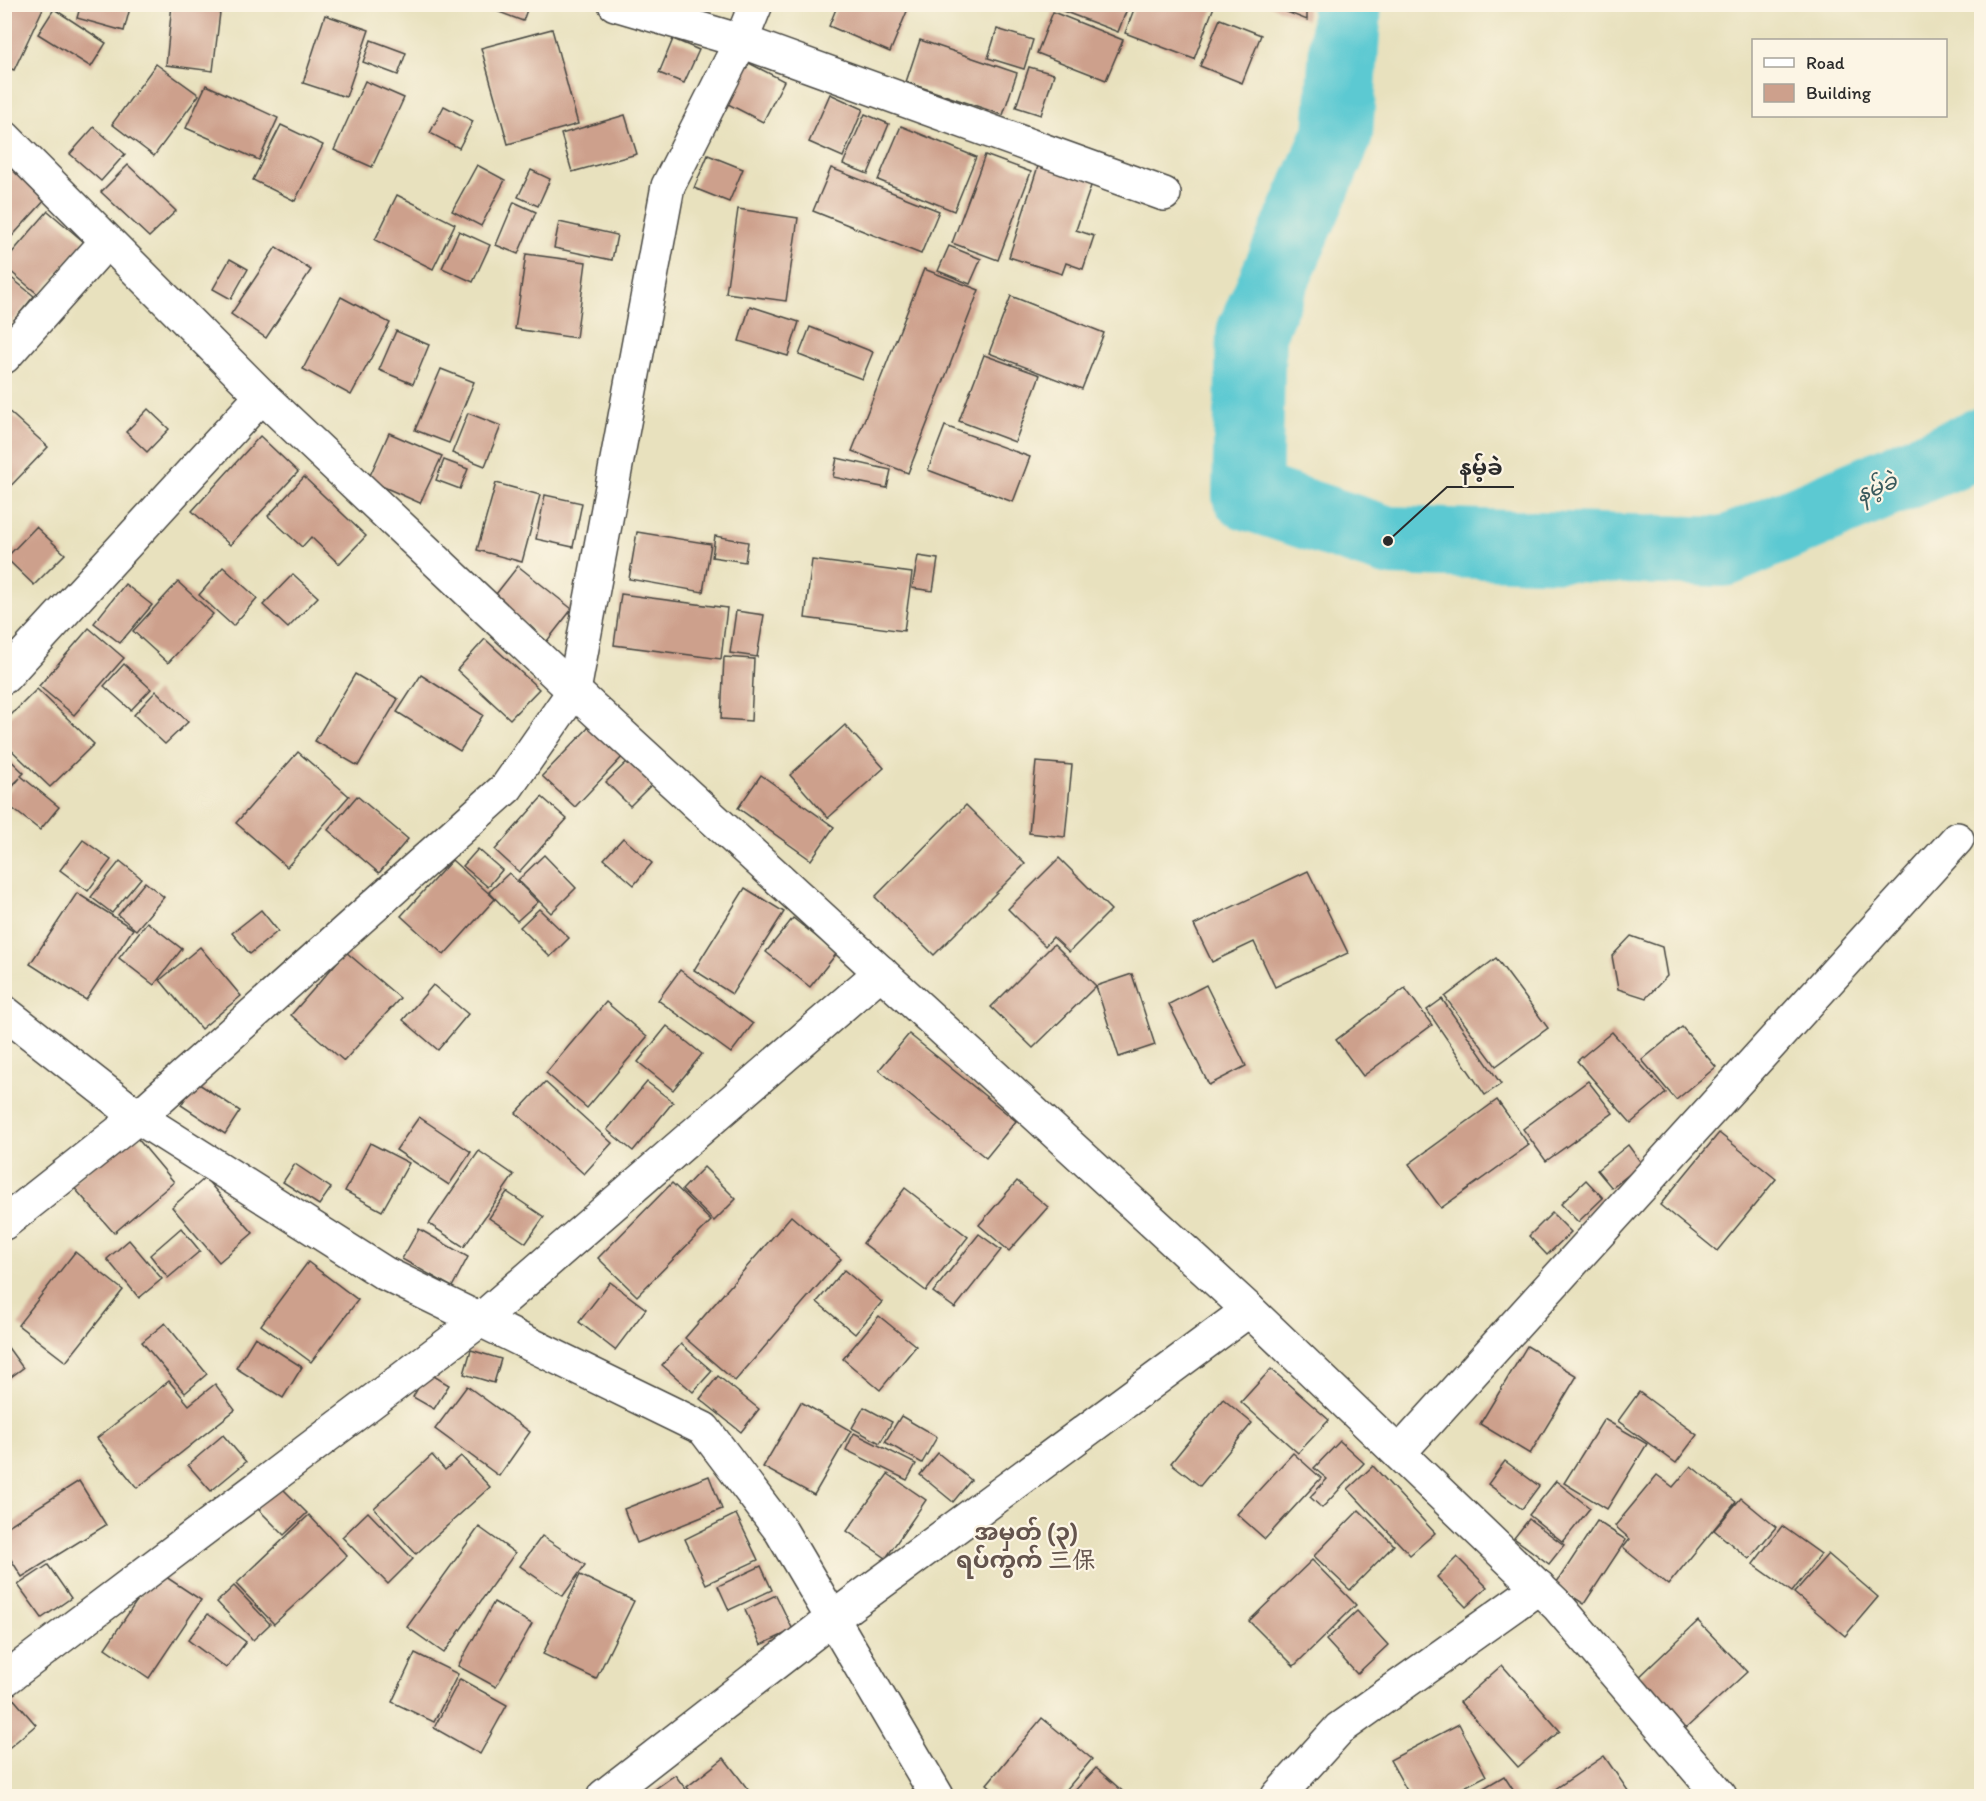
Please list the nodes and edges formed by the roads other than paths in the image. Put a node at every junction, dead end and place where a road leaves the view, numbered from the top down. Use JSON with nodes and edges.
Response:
{"nodes":[{"id":1,"x":615,"y":4,"type":"edge"},
{"id":2,"x":756,"y":4,"type":"edge"},
{"id":3,"x":741,"y":41,"type":"junction"},
{"id":4,"x":4,"y":137,"type":"edge"},
{"id":5,"x":1164,"y":194,"type":"dead end"},
{"id":6,"x":107,"y":241,"type":"junction"},
{"id":7,"x":4,"y":357,"type":"edge"},
{"id":8,"x":262,"y":396,"type":"junction"},
{"id":9,"x":4,"y":677,"type":"edge"},
{"id":10,"x":574,"y":691,"type":"junction"},
{"id":11,"x":1957,"y":839,"type":"dead end"},
{"id":12,"x":880,"y":972,"type":"junction"},
{"id":13,"x":4,"y":1012,"type":"edge"},
{"id":14,"x":138,"y":1117,"type":"junction"},
{"id":15,"x":4,"y":1222,"type":"edge"},
{"id":16,"x":1249,"y":1310,"type":"junction"},
{"id":17,"x":480,"y":1320,"type":"junction"},
{"id":18,"x":1399,"y":1453,"type":"junction"},
{"id":19,"x":1539,"y":1587,"type":"junction"},
{"id":20,"x":832,"y":1618,"type":"junction"},
{"id":21,"x":4,"y":1680,"type":"edge"},
{"id":22,"x":604,"y":1797,"type":"edge"},
{"id":23,"x":937,"y":1797,"type":"edge"},
{"id":24,"x":1278,"y":1797,"type":"edge"},
{"id":25,"x":1720,"y":1797,"type":"edge"}],
"edges":[{"from":1,"to":3,"type":"street"},
{"from":2,"to":3,"type":"street"},
{"from":3,"to":5,"type":"street"},
{"from":3,"to":10,"type":"street"},
{"from":4,"to":6,"type":"street"},
{"from":6,"to":7,"type":"street"},
{"from":6,"to":8,"type":"street"},
{"from":8,"to":9,"type":"street"},
{"from":8,"to":10,"type":"street"},
{"from":10,"to":12,"type":"street"},
{"from":10,"to":14,"type":"street"},
{"from":11,"to":18,"type":"street"},
{"from":12,"to":16,"type":"street"},
{"from":12,"to":17,"type":"street"},
{"from":13,"to":14,"type":"street"},
{"from":14,"to":15,"type":"street"},
{"from":14,"to":17,"type":"street"},
{"from":16,"to":18,"type":"street"},
{"from":16,"to":20,"type":"street"},
{"from":17,"to":20,"type":"street"},
{"from":17,"to":21,"type":"street"},
{"from":18,"to":19,"type":"street"},
{"from":19,"to":24,"type":"street"},
{"from":19,"to":25,"type":"street"},
{"from":20,"to":22,"type":"street"},
{"from":20,"to":23,"type":"street"}]}
